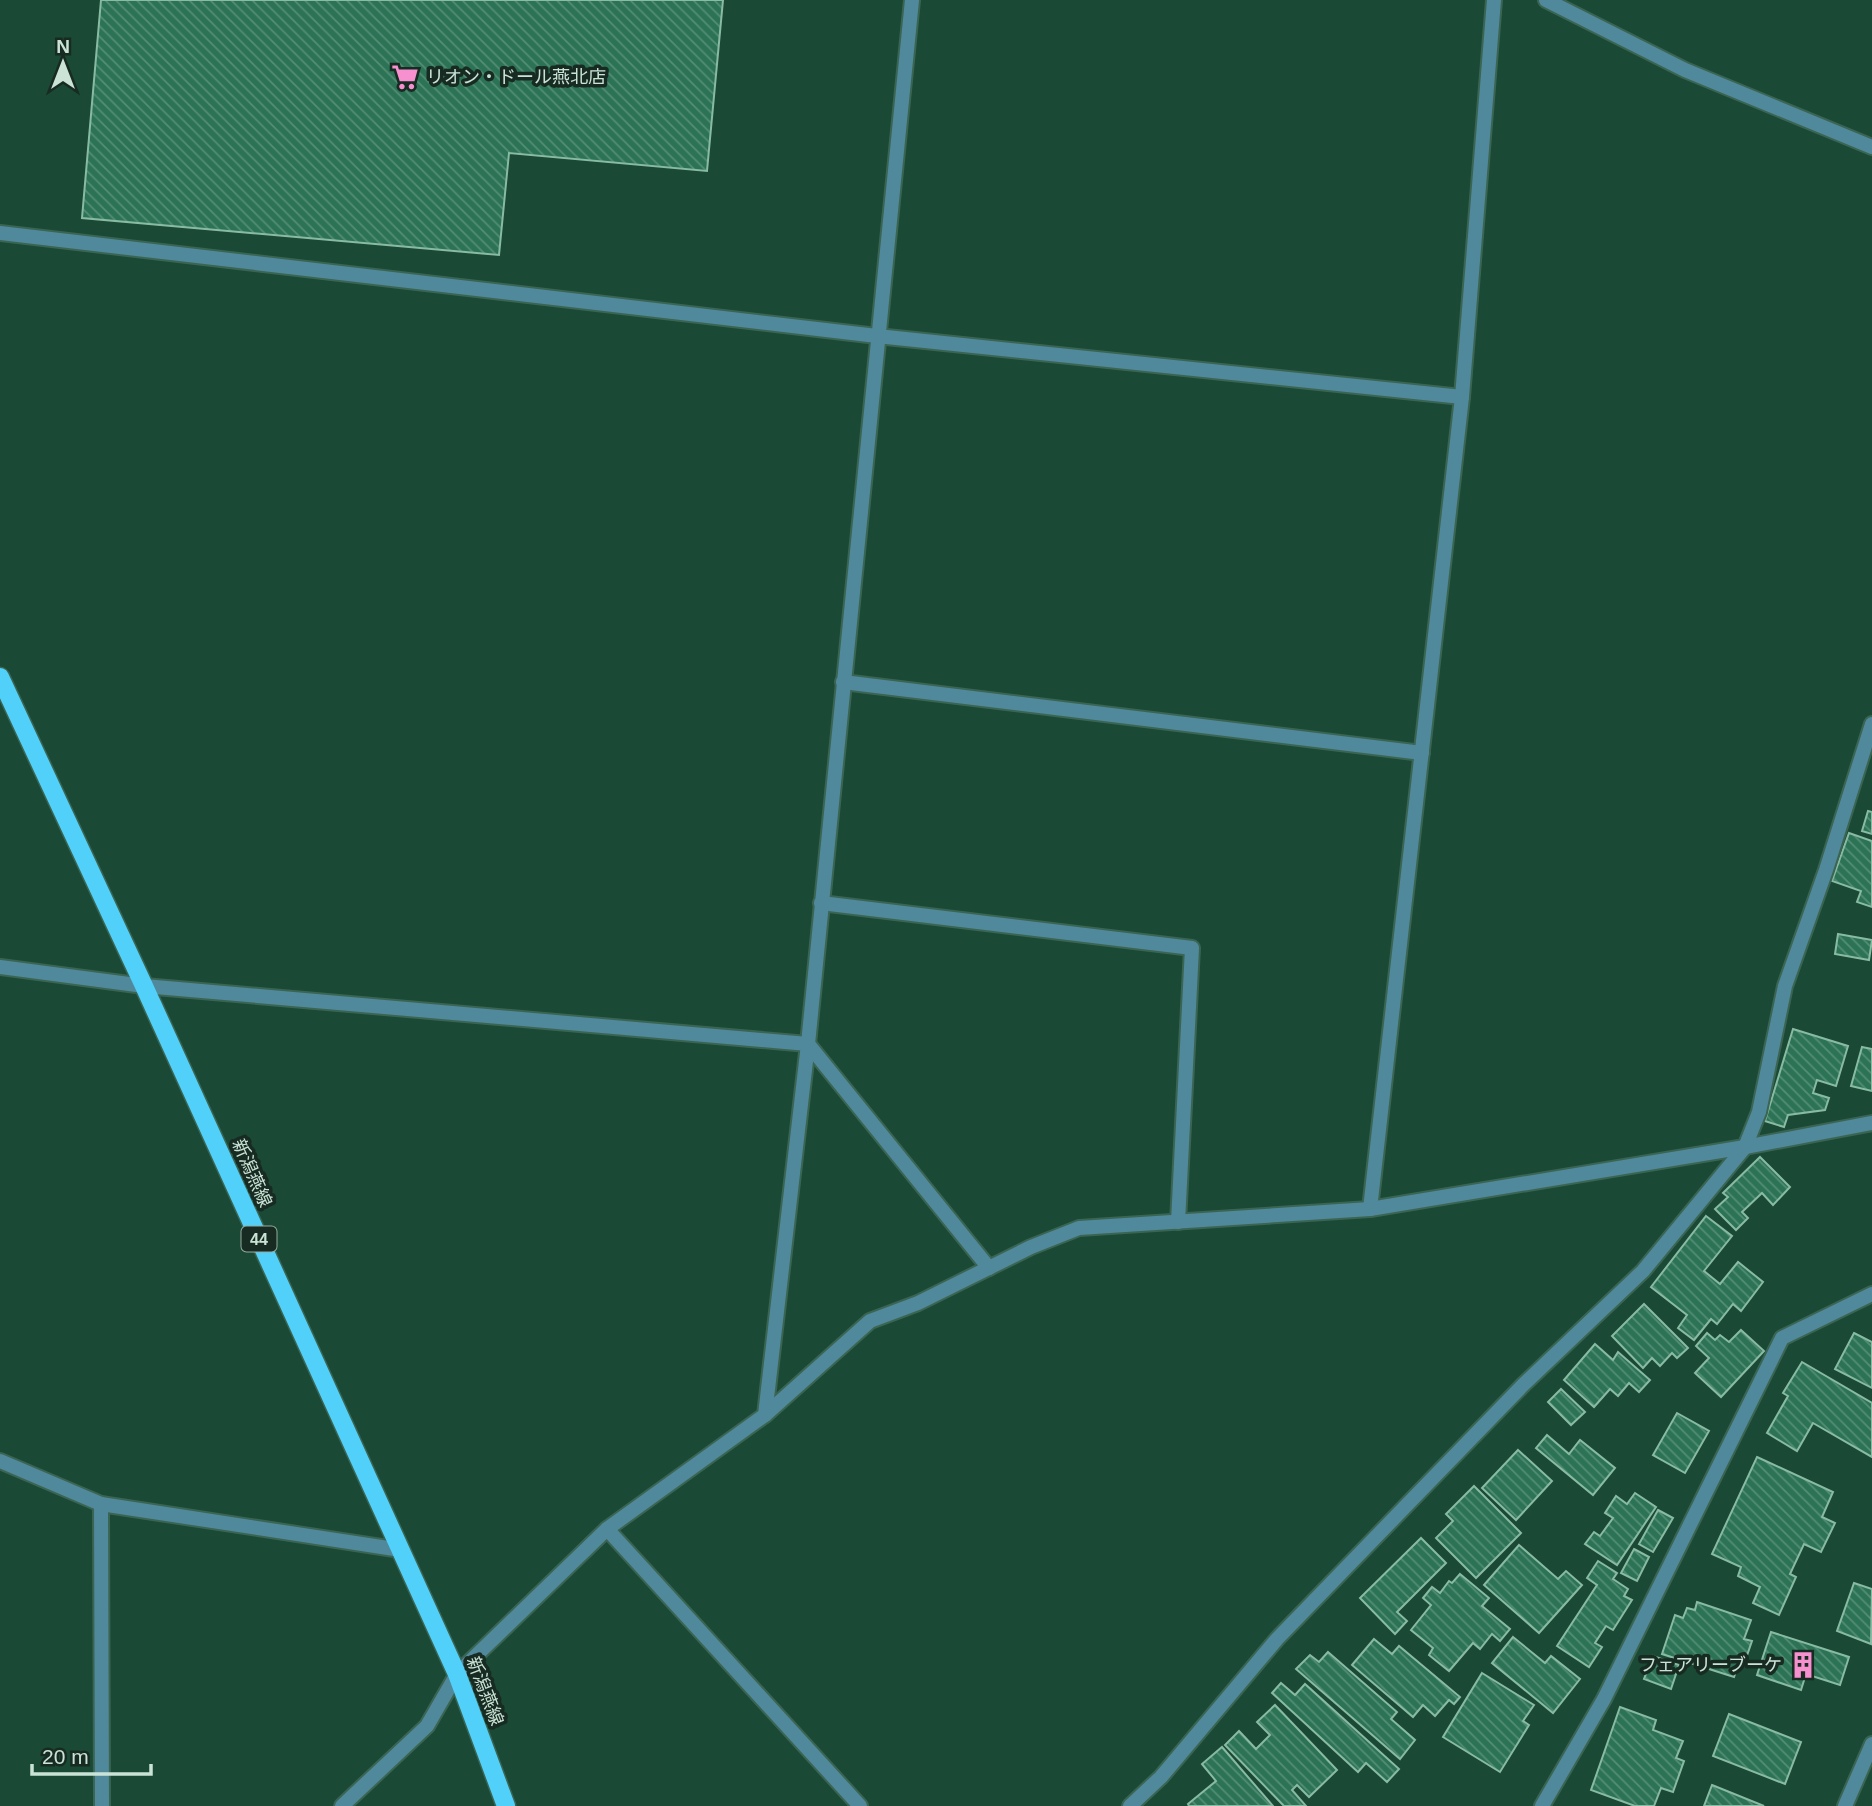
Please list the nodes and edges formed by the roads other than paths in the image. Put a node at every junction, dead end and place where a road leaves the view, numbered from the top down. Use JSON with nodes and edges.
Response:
{"nodes":[{"id":1,"x":912,"y":0,"type":"edge"},
{"id":2,"x":1493,"y":0,"type":"edge"},
{"id":3,"x":1546,"y":0,"type":"edge"},
{"id":4,"x":1872,"y":147,"type":"edge"},
{"id":5,"x":0,"y":233,"type":"edge"},
{"id":6,"x":877,"y":336,"type":"junction"},
{"id":7,"x":1462,"y":397,"type":"junction"},
{"id":8,"x":0,"y":677,"type":"edge"},
{"id":9,"x":843,"y":682,"type":"junction"},
{"id":10,"x":1872,"y":724,"type":"edge"},
{"id":11,"x":1422,"y":753,"type":"junction"},
{"id":12,"x":821,"y":903,"type":"junction"},
{"id":13,"x":0,"y":967,"type":"edge"},
{"id":14,"x":144,"y":986,"type":"junction"},
{"id":15,"x":808,"y":1044,"type":"junction"},
{"id":16,"x":1872,"y":1123,"type":"edge"},
{"id":17,"x":1745,"y":1147,"type":"junction"},
{"id":18,"x":1370,"y":1209,"type":"junction"},
{"id":19,"x":1178,"y":1222,"type":"junction"},
{"id":20,"x":989,"y":1268,"type":"junction"},
{"id":21,"x":1872,"y":1294,"type":"edge"},
{"id":22,"x":765,"y":1415,"type":"junction"},
{"id":23,"x":0,"y":1461,"type":"edge"},
{"id":24,"x":101,"y":1504,"type":"junction"},
{"id":25,"x":607,"y":1529,"type":"junction"},
{"id":26,"x":401,"y":1550,"type":"junction"},
{"id":27,"x":457,"y":1674,"type":"junction"},
{"id":28,"x":1872,"y":1744,"type":"edge"},
{"id":29,"x":102,"y":1806,"type":"edge"},
{"id":30,"x":342,"y":1806,"type":"edge"},
{"id":31,"x":506,"y":1806,"type":"edge"},
{"id":32,"x":860,"y":1806,"type":"edge"},
{"id":33,"x":1130,"y":1806,"type":"edge"},
{"id":34,"x":1542,"y":1806,"type":"edge"},
{"id":35,"x":1845,"y":1806,"type":"edge"}],
"edges":[{"from":1,"to":6,"type":"street"},
{"from":2,"to":7,"type":"street"},
{"from":3,"to":4,"type":"street"},
{"from":5,"to":6,"type":"street"},
{"from":6,"to":7,"type":"street"},
{"from":6,"to":9,"type":"street"},
{"from":7,"to":11,"type":"street"},
{"from":8,"to":14,"type":"main road","name":"新潟燕線","number":"44"},
{"from":9,"to":11,"type":"street"},
{"from":9,"to":12,"type":"street"},
{"from":10,"to":17,"type":"street"},
{"from":11,"to":18,"type":"street"},
{"from":12,"to":15,"type":"street"},
{"from":12,"to":19,"type":"street"},
{"from":13,"to":14,"type":"street"},
{"from":14,"to":15,"type":"street"},
{"from":14,"to":26,"type":"main road","name":"新潟燕線","number":"44"},
{"from":15,"to":20,"type":"street"},
{"from":15,"to":22,"type":"street"},
{"from":16,"to":17,"type":"street"},
{"from":17,"to":18,"type":"street"},
{"from":17,"to":33,"type":"street"},
{"from":18,"to":19,"type":"street"},
{"from":19,"to":20,"type":"street"},
{"from":20,"to":22,"type":"street"},
{"from":21,"to":34,"type":"street"},
{"from":22,"to":25,"type":"street"},
{"from":23,"to":24,"type":"street"},
{"from":24,"to":26,"type":"street"},
{"from":24,"to":29,"type":"street"},
{"from":25,"to":27,"type":"street"},
{"from":25,"to":32,"type":"street"},
{"from":26,"to":27,"type":"main road","name":"新潟燕線","number":"44"},
{"from":27,"to":30,"type":"street"},
{"from":27,"to":31,"type":"main road","name":"新潟燕線","number":"44"},
{"from":28,"to":35,"type":"street"}]}
